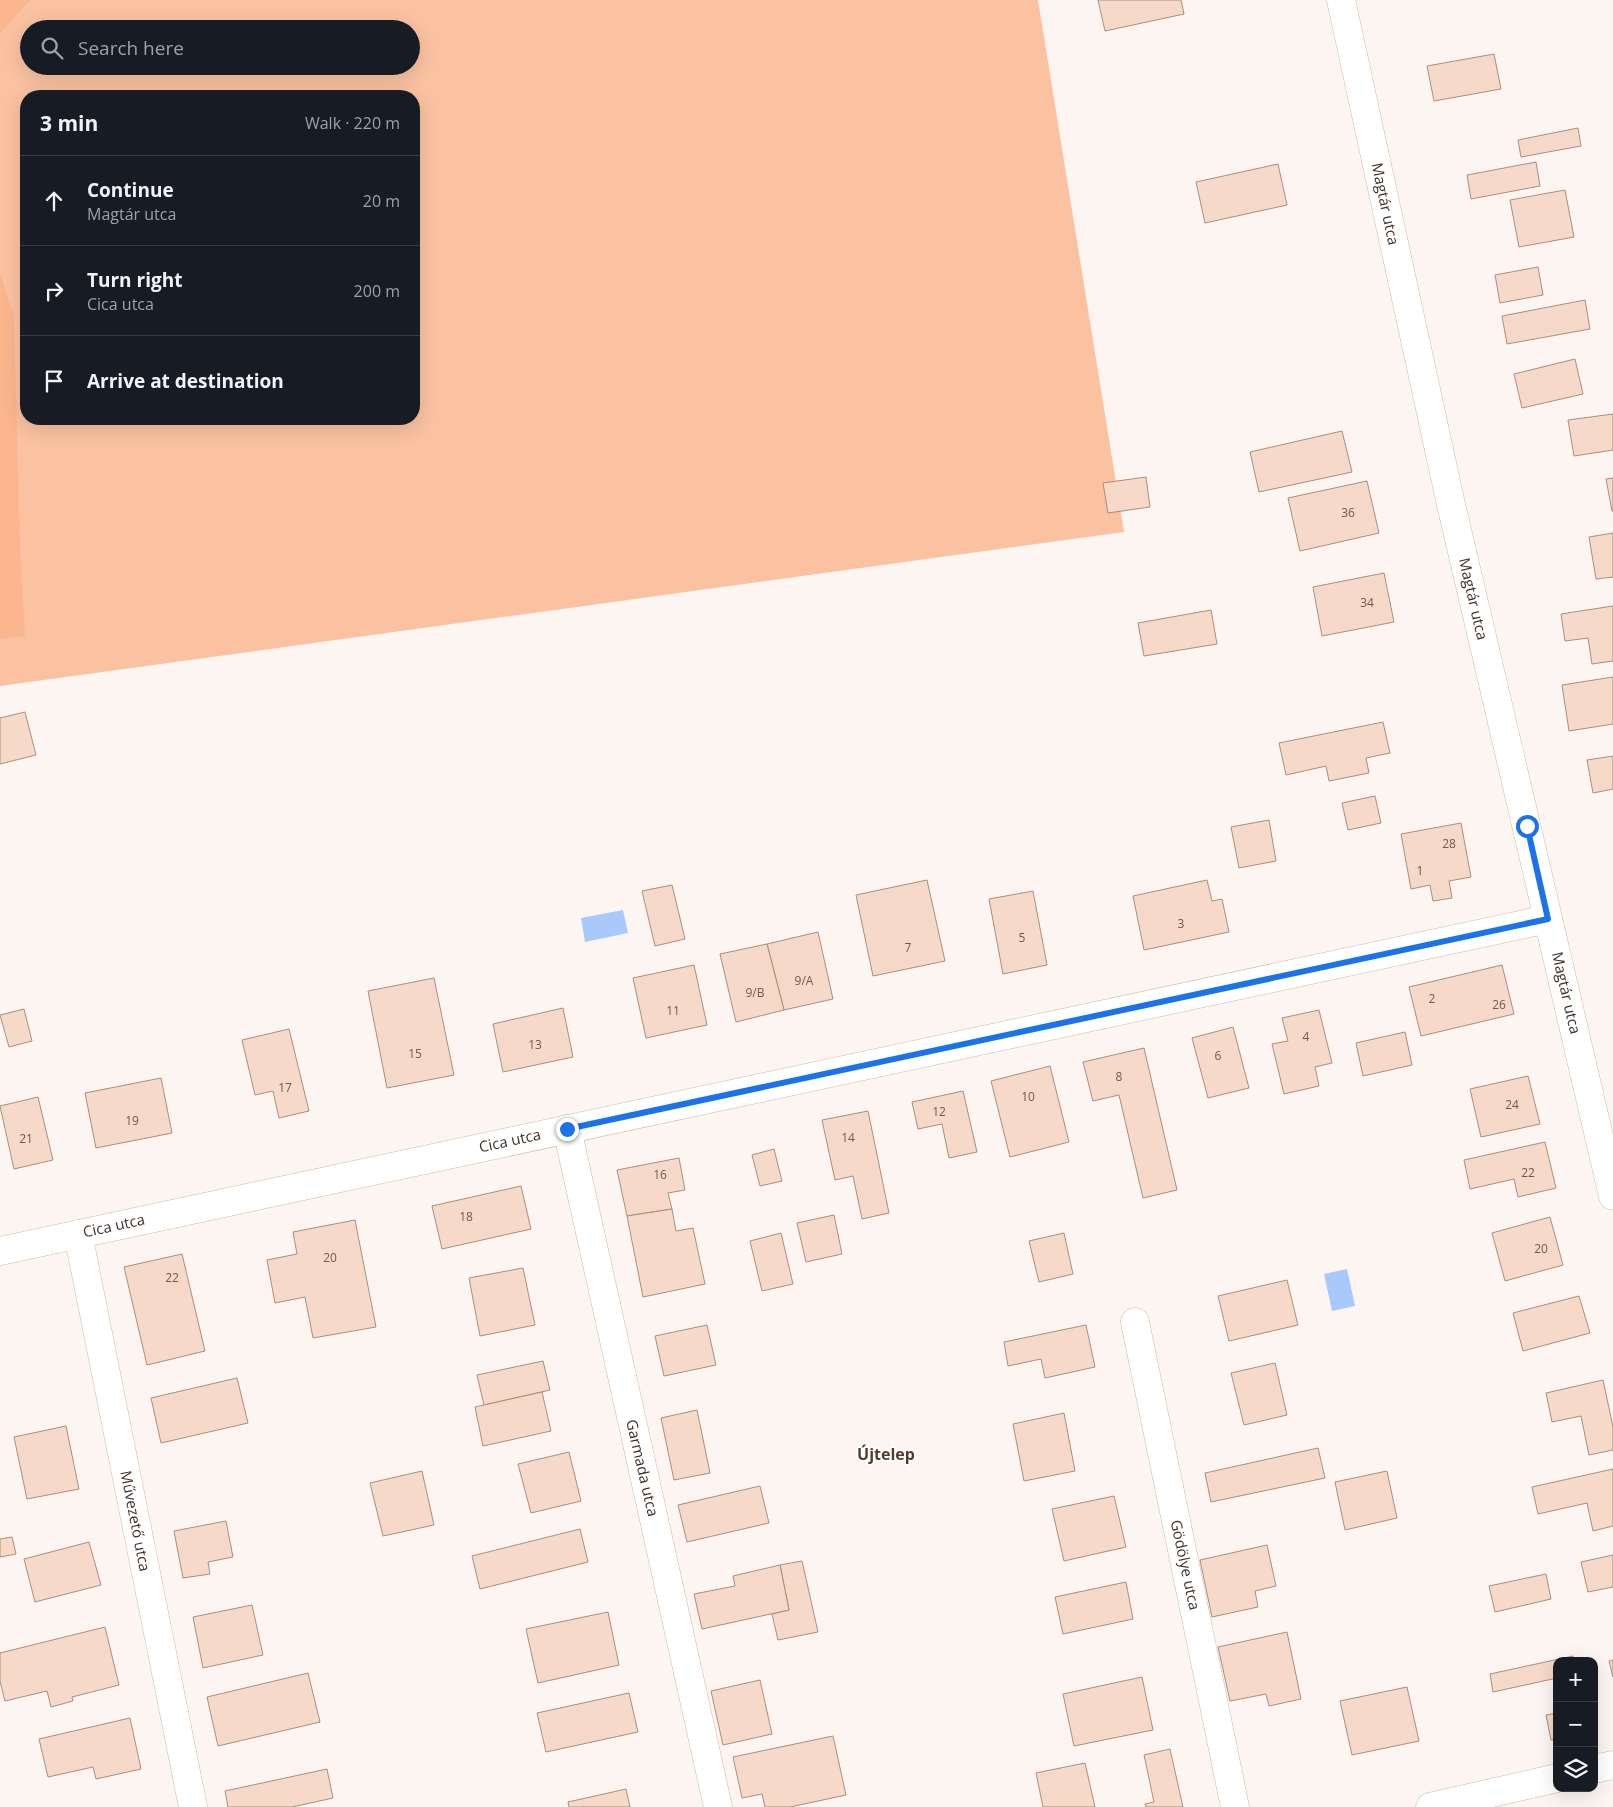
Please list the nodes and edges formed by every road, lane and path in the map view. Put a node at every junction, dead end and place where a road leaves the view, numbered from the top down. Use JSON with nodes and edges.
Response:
{"nodes":[{"id":1,"x":1342,"y":0,"type":"edge"},
{"id":2,"x":1548,"y":919,"type":"junction"},
{"id":3,"x":567,"y":1129,"type":"junction"},
{"id":4,"x":1613,"y":1196,"type":"edge"},
{"id":5,"x":78,"y":1234,"type":"junction"},
{"id":6,"x":0,"y":1251,"type":"edge"},
{"id":7,"x":1135,"y":1322,"type":"dead end"},
{"id":8,"x":1613,"y":1765,"type":"edge"},
{"id":9,"x":1598,"y":1768,"type":"edge"},
{"id":10,"x":1553,"y":1779,"type":"edge"},
{"id":11,"x":193,"y":1807,"type":"edge"},
{"id":12,"x":718,"y":1807,"type":"edge"},
{"id":13,"x":1235,"y":1807,"type":"edge"},
{"id":14,"x":1430,"y":1807,"type":"edge"}],
"edges":[{"from":1,"to":2,"type":"street","name":"Magtár utca"},
{"from":2,"to":3,"type":"street","name":"Cica utca"},
{"from":2,"to":4,"type":"street","name":"Magtár utca"},
{"from":3,"to":5,"type":"street","name":"Cica utca"},
{"from":3,"to":12,"type":"street","name":"Garmada utca"},
{"from":5,"to":6,"type":"street","name":"Cica utca"},
{"from":5,"to":11,"type":"street","name":"Művezető utca"},
{"from":7,"to":13,"type":"street","name":"Gödölye utca"},
{"from":8,"to":9,"type":"street"},
{"from":10,"to":14,"type":"street"}]}
